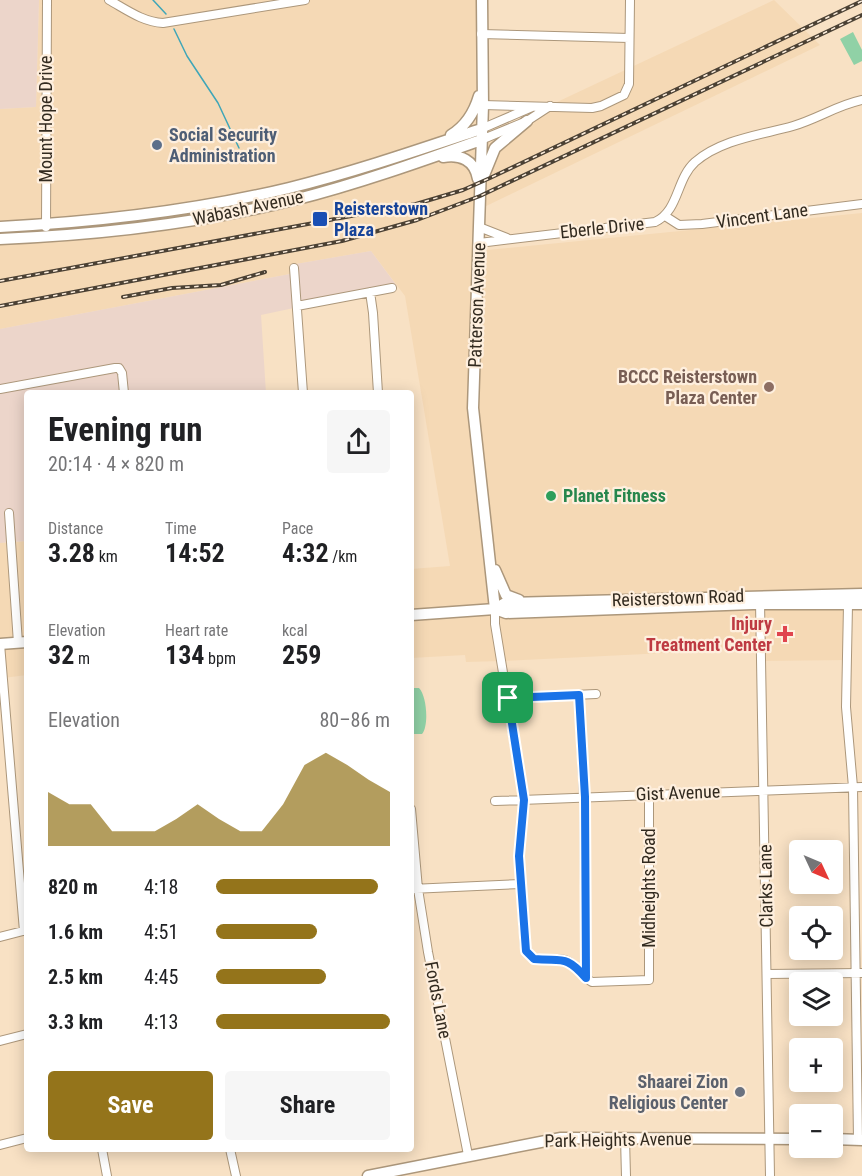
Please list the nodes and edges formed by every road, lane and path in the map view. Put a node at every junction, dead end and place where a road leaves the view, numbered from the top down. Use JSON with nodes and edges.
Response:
{"nodes":[{"id":1,"x":47,"y":0,"type":"edge"},
{"id":2,"x":109,"y":0,"type":"edge"},
{"id":3,"x":305,"y":0,"type":"edge"},
{"id":4,"x":482,"y":0,"type":"edge"},
{"id":5,"x":630,"y":0,"type":"edge"},
{"id":6,"x":481,"y":34,"type":"junction"},
{"id":7,"x":629,"y":38,"type":"junction"},
{"id":8,"x":483,"y":78,"type":"junction"},
{"id":9,"x":862,"y":100,"type":"edge"},
{"id":10,"x":483,"y":105,"type":"junction"},
{"id":11,"x":536,"y":106,"type":"junction"},
{"id":12,"x":551,"y":106,"type":"junction"},
{"id":13,"x":527,"y":121,"type":"junction"},
{"id":14,"x":481,"y":135,"type":"junction"},
{"id":15,"x":420,"y":155,"type":"junction"},
{"id":16,"x":480,"y":190,"type":"junction"},
{"id":17,"x":862,"y":204,"type":"edge"},
{"id":18,"x":665,"y":216,"type":"junction"},
{"id":19,"x":46,"y":224,"type":"junction"},
{"id":20,"x":0,"y":226,"type":"edge"},
{"id":21,"x":479,"y":227,"type":"junction"},
{"id":22,"x":46,"y":237,"type":"junction"},
{"id":23,"x":0,"y":239,"type":"edge"},
{"id":24,"x":511,"y":240,"type":"junction"},
{"id":25,"x":479,"y":243,"type":"junction"},
{"id":26,"x":294,"y":268,"type":"dead end"},
{"id":27,"x":392,"y":288,"type":"dead end"},
{"id":28,"x":370,"y":292,"type":"junction"},
{"id":29,"x":297,"y":306,"type":"junction"},
{"id":30,"x":0,"y":389,"type":"edge"},
{"id":31,"x":124,"y":390,"type":"edge"},
{"id":32,"x":303,"y":390,"type":"edge"},
{"id":33,"x":378,"y":390,"type":"edge"},
{"id":34,"x":9,"y":513,"type":"dead end"},
{"id":35,"x":491,"y":559,"type":"junction"},
{"id":36,"x":862,"y":594,"type":"edge"},
{"id":37,"x":673,"y":598,"type":"junction"},
{"id":38,"x":862,"y":599,"type":"edge"},
{"id":39,"x":760,"y":600,"type":"junction"},
{"id":40,"x":566,"y":602,"type":"junction"},
{"id":41,"x":862,"y":604,"type":"edge"},
{"id":42,"x":848,"y":605,"type":"junction"},
{"id":43,"x":643,"y":608,"type":"junction"},
{"id":44,"x":495,"y":609,"type":"junction"},
{"id":45,"x":414,"y":615,"type":"edge"},
{"id":46,"x":23,"y":642,"type":"edge"},
{"id":47,"x":0,"y":644,"type":"edge"},
{"id":48,"x":596,"y":694,"type":"dead end"},
{"id":49,"x":579,"y":695,"type":"junction"},
{"id":50,"x":508,"y":698,"type":"junction"},
{"id":51,"x":858,"y":787,"type":"edge"},
{"id":52,"x":764,"y":790,"type":"junction"},
{"id":53,"x":649,"y":795,"type":"junction"},
{"id":54,"x":585,"y":797,"type":"junction"},
{"id":55,"x":524,"y":800,"type":"junction"},
{"id":56,"x":495,"y":801,"type":"dead end"},
{"id":57,"x":520,"y":884,"type":"junction"},
{"id":58,"x":414,"y":889,"type":"edge"},
{"id":59,"x":24,"y":920,"type":"edge"},
{"id":60,"x":24,"y":931,"type":"edge"},
{"id":61,"x":0,"y":936,"type":"edge"},
{"id":62,"x":859,"y":973,"type":"edge"},
{"id":63,"x":767,"y":974,"type":"junction"},
{"id":64,"x":586,"y":978,"type":"junction"},
{"id":65,"x":24,"y":1036,"type":"edge"},
{"id":66,"x":0,"y":1041,"type":"edge"},
{"id":67,"x":625,"y":1138,"type":"junction"},
{"id":68,"x":24,"y":1139,"type":"edge"},
{"id":69,"x":770,"y":1139,"type":"junction"},
{"id":70,"x":789,"y":1139,"type":"edge"},
{"id":71,"x":843,"y":1139,"type":"edge"},
{"id":72,"x":860,"y":1140,"type":"edge"},
{"id":73,"x":0,"y":1145,"type":"edge"},
{"id":74,"x":103,"y":1152,"type":"edge"},
{"id":75,"x":231,"y":1152,"type":"edge"},
{"id":76,"x":468,"y":1155,"type":"junction"},
{"id":77,"x":107,"y":1176,"type":"edge"},
{"id":78,"x":236,"y":1176,"type":"edge"},
{"id":79,"x":369,"y":1176,"type":"edge"},
{"id":80,"x":626,"y":1176,"type":"edge"},
{"id":81,"x":770,"y":1176,"type":"edge"}],
"edges":[{"from":1,"to":19,"type":"street","name":"Mount Hope Drive"},
{"from":2,"to":3,"type":"street"},
{"from":4,"to":6,"type":"main road","name":"Patterson Avenue"},
{"from":5,"to":7,"type":"street"},
{"from":6,"to":7,"type":"street"},
{"from":6,"to":8,"type":"main road","name":"Patterson Avenue"},
{"from":7,"to":12,"type":"street"},
{"from":8,"to":10,"type":"main road","name":"Patterson Avenue"},
{"from":8,"to":15,"type":"main road"},
{"from":9,"to":18,"type":"street","name":"Eberle Drive"},
{"from":10,"to":11,"type":"street"},
{"from":10,"to":14,"type":"main road","name":"Patterson Avenue"},
{"from":11,"to":12,"type":"street"},
{"from":11,"to":14,"type":"street","name":"Wabash Avenue"},
{"from":12,"to":13,"type":"street","name":"Wabash Avenue"},
{"from":13,"to":14,"type":"street","name":"Wabash Avenue"},
{"from":13,"to":16,"type":"main road"},
{"from":14,"to":15,"type":"main road","name":"Wabash Avenue"},
{"from":14,"to":16,"type":"main road","name":"Patterson Avenue"},
{"from":15,"to":16,"type":"main road"},
{"from":15,"to":19,"type":"main road","name":"Wabash Avenue"},
{"from":15,"to":22,"type":"main road","name":"Wabash Avenue"},
{"from":16,"to":21,"type":"main road","name":"Patterson Avenue"},
{"from":17,"to":18,"type":"street","name":"Vincent Lane"},
{"from":18,"to":24,"type":"street","name":"Eberle Drive"},
{"from":19,"to":20,"type":"main road","name":"Wabash Avenue"},
{"from":19,"to":22,"type":"street","name":"Mount Hope Drive"},
{"from":21,"to":24,"type":"street"},
{"from":21,"to":25,"type":"main road","name":"Patterson Avenue"},
{"from":22,"to":23,"type":"main road","name":"Wabash Avenue"},
{"from":24,"to":25,"type":"street","name":"Eberle Drive"},
{"from":25,"to":35,"type":"main road","name":"Patterson Avenue"},
{"from":26,"to":29,"type":"street"},
{"from":27,"to":28,"type":"street"},
{"from":28,"to":29,"type":"street"},
{"from":28,"to":33,"type":"street"},
{"from":29,"to":32,"type":"street"},
{"from":30,"to":31,"type":"street"},
{"from":34,"to":46,"type":"street"},
{"from":35,"to":40,"type":"main road"},
{"from":35,"to":44,"type":"main road","name":"Patterson Avenue"},
{"from":36,"to":39,"type":"main road","name":"Reisterstown Road"},
{"from":37,"to":39,"type":"main road","name":"Reisterstown Road"},
{"from":37,"to":40,"type":"main road","name":"Reisterstown Road"},
{"from":37,"to":43,"type":"main road"},
{"from":38,"to":42,"type":"main road"},
{"from":39,"to":42,"type":"main road","name":"Reisterstown Road"},
{"from":39,"to":43,"type":"main road","name":"Reisterstown Road"},
{"from":39,"to":52,"type":"street","name":"Clarks Lane"},
{"from":40,"to":44,"type":"main road","name":"Reisterstown Road"},
{"from":41,"to":42,"type":"main road","name":"Reisterstown Road"},
{"from":42,"to":51,"type":"street"},
{"from":43,"to":44,"type":"main road","name":"Reisterstown Road"},
{"from":44,"to":45,"type":"main road","name":"Reisterstown Road"},
{"from":44,"to":50,"type":"street"},
{"from":46,"to":47,"type":"main road"},
{"from":47,"to":59,"type":"street"},
{"from":48,"to":49,"type":"street"},
{"from":49,"to":50,"type":"street"},
{"from":49,"to":54,"type":"street"},
{"from":50,"to":55,"type":"street"},
{"from":51,"to":52,"type":"street","name":"Gist Avenue"},
{"from":51,"to":62,"type":"street"},
{"from":52,"to":53,"type":"street","name":"Gist Avenue"},
{"from":52,"to":63,"type":"street","name":"Clarks Lane"},
{"from":53,"to":54,"type":"street","name":"Gist Avenue"},
{"from":53,"to":64,"type":"street","name":"Midheights Road"},
{"from":54,"to":55,"type":"street","name":"Gist Avenue"},
{"from":54,"to":64,"type":"street"},
{"from":55,"to":56,"type":"street","name":"Gist Avenue"},
{"from":55,"to":57,"type":"street"},
{"from":57,"to":58,"type":"street"},
{"from":57,"to":64,"type":"street"},
{"from":58,"to":76,"type":"street","name":"Fords Lane"},
{"from":60,"to":61,"type":"street"},
{"from":62,"to":63,"type":"street"},
{"from":62,"to":72,"type":"street"},
{"from":63,"to":69,"type":"street","name":"Clarks Lane"},
{"from":65,"to":66,"type":"street"},
{"from":67,"to":69,"type":"main road","name":"Park Heights Avenue"},
{"from":67,"to":76,"type":"main road","name":"Park Heights Avenue"},
{"from":67,"to":80,"type":"street"},
{"from":68,"to":73,"type":"street"},
{"from":69,"to":70,"type":"main road","name":"Park Heights Avenue"},
{"from":69,"to":81,"type":"street","name":"Clarks Lane"},
{"from":71,"to":72,"type":"main road"},
{"from":74,"to":77,"type":"street"},
{"from":75,"to":78,"type":"street"},
{"from":76,"to":79,"type":"main road","name":"Park Heights Avenue"}]}
